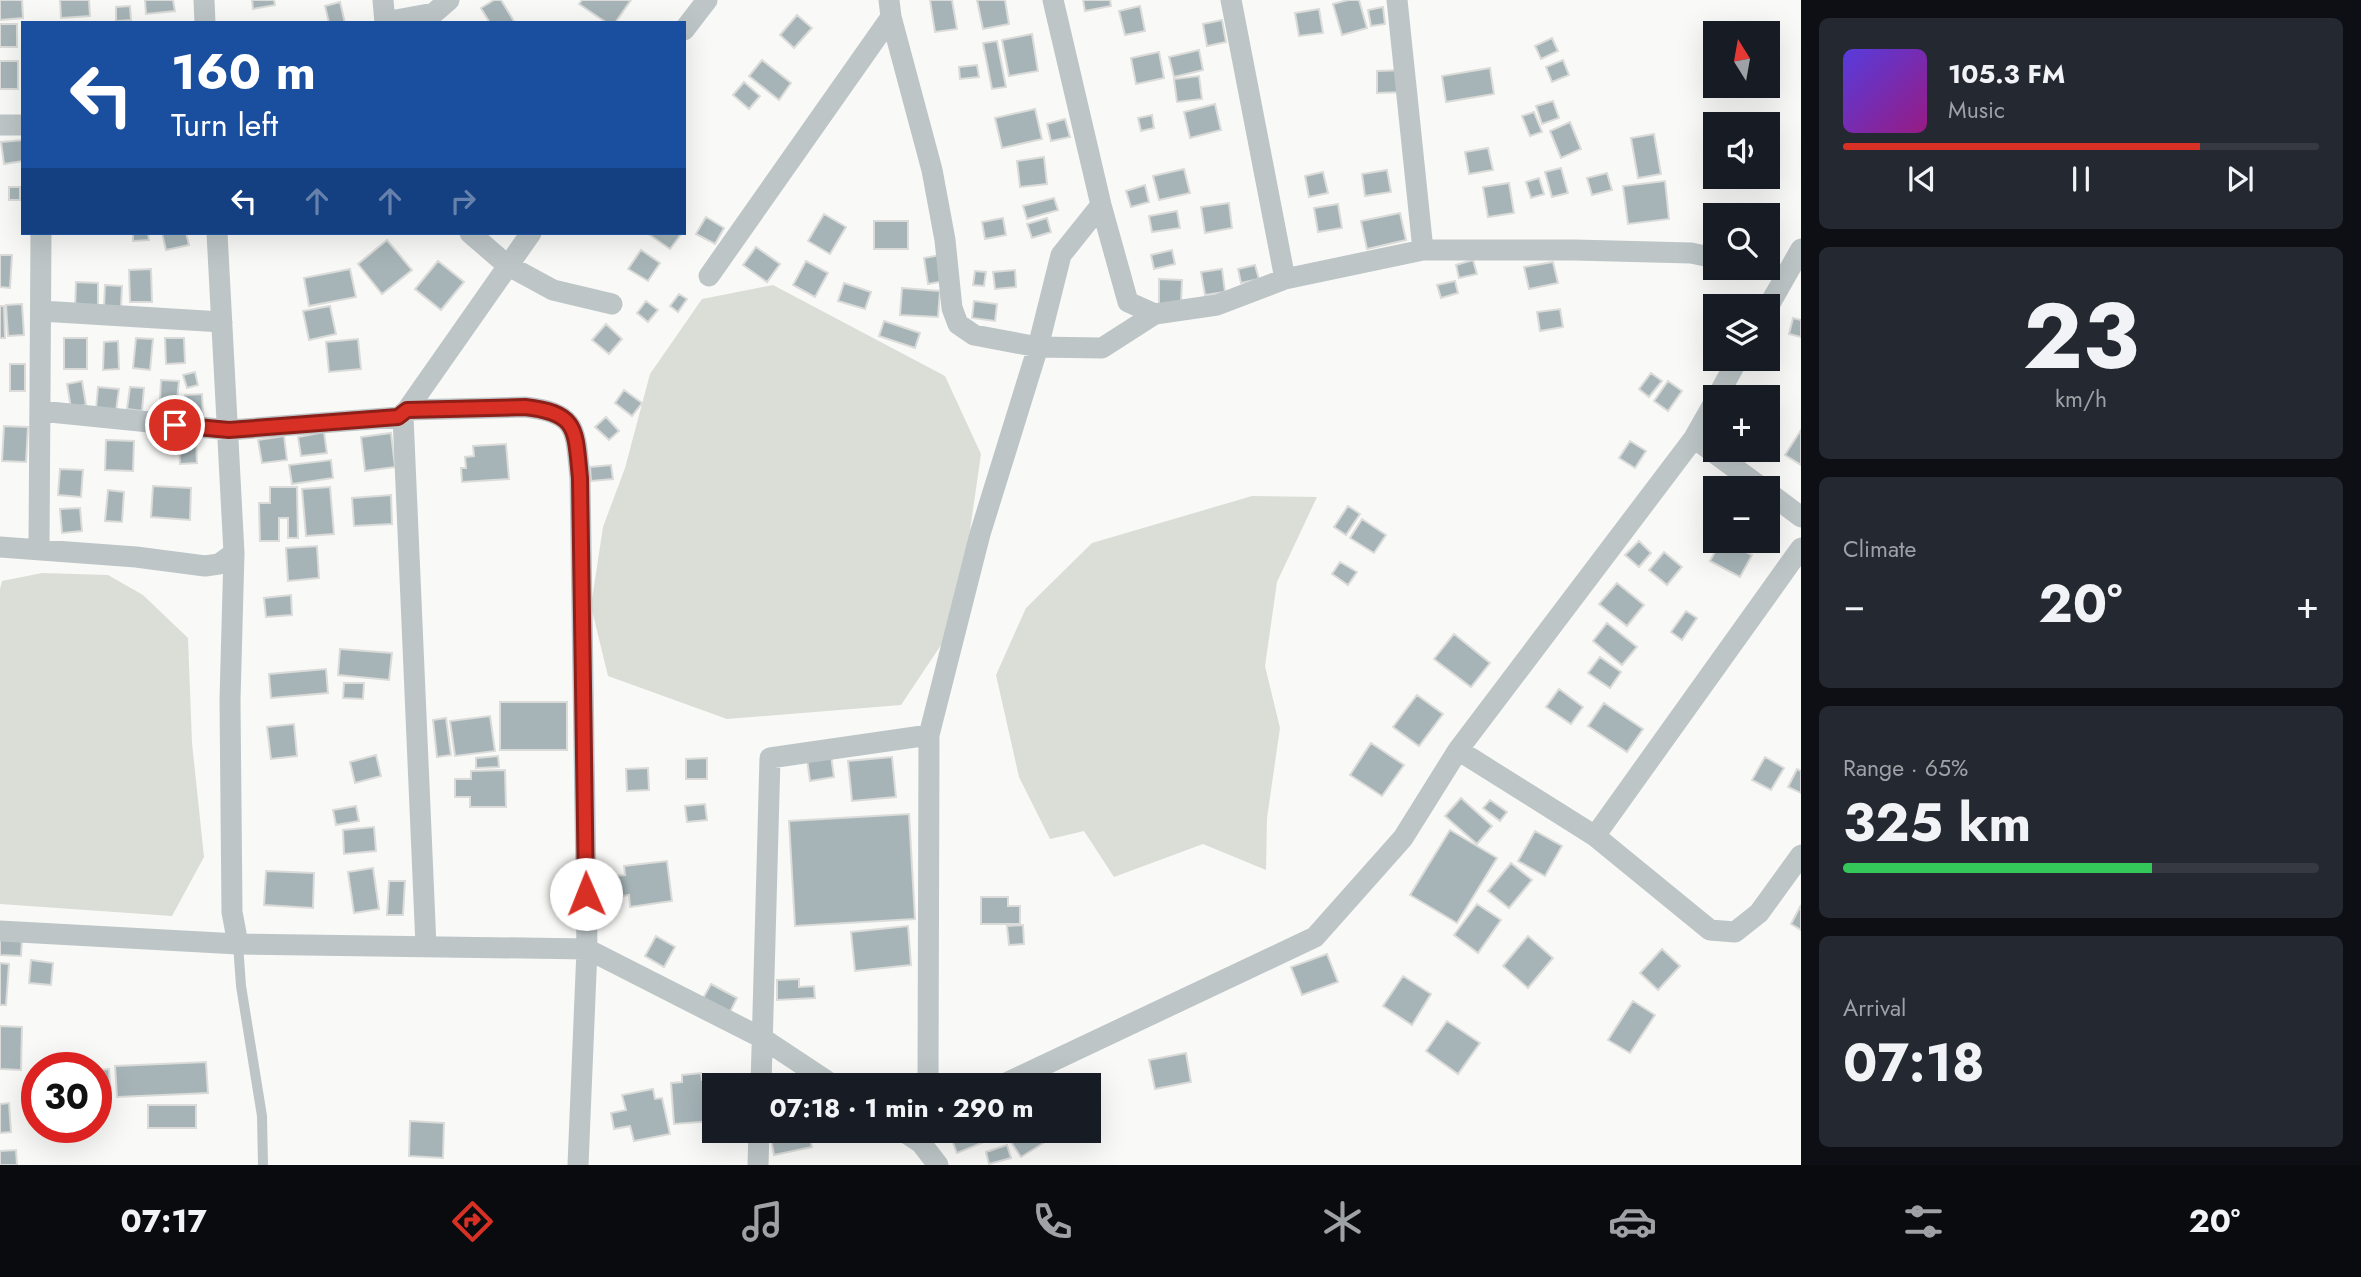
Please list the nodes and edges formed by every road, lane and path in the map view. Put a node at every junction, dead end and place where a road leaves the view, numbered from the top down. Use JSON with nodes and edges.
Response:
{"nodes":[{"id":1,"x":204,"y":0,"type":"edge"},
{"id":2,"x":383,"y":0,"type":"edge"},
{"id":3,"x":449,"y":0,"type":"edge"},
{"id":4,"x":707,"y":0,"type":"edge"},
{"id":5,"x":1053,"y":0,"type":"edge"},
{"id":6,"x":1231,"y":0,"type":"edge"},
{"id":7,"x":1397,"y":0,"type":"edge"},
{"id":8,"x":890,"y":8,"type":"edge"},
{"id":9,"x":205,"y":21,"type":"edge"},
{"id":10,"x":385,"y":21,"type":"edge"},
{"id":11,"x":390,"y":21,"type":"edge"},
{"id":12,"x":686,"y":27,"type":"edge"},
{"id":13,"x":0,"y":125,"type":"edge"},
{"id":14,"x":21,"y":125,"type":"edge"},
{"id":15,"x":1101,"y":205,"type":"junction"},
{"id":16,"x":41,"y":235,"type":"edge"},
{"id":17,"x":217,"y":235,"type":"edge"},
{"id":18,"x":472,"y":235,"type":"edge"},
{"id":19,"x":529,"y":235,"type":"edge"},
{"id":20,"x":1801,"y":249,"type":"edge"},
{"id":21,"x":1423,"y":250,"type":"junction"},
{"id":22,"x":1703,"y":256,"type":"edge"},
{"id":23,"x":506,"y":265,"type":"junction"},
{"id":24,"x":1785,"y":271,"type":"edge"},
{"id":25,"x":709,"y":276,"type":"dead end"},
{"id":26,"x":1285,"y":279,"type":"junction"},
{"id":27,"x":1774,"y":294,"type":"edge"},
{"id":28,"x":612,"y":304,"type":"dead end"},
{"id":29,"x":41,"y":311,"type":"junction"},
{"id":30,"x":1155,"y":314,"type":"junction"},
{"id":31,"x":222,"y":322,"type":"junction"},
{"id":32,"x":1038,"y":347,"type":"junction"},
{"id":33,"x":40,"y":411,"type":"junction"},
{"id":34,"x":405,"y":413,"type":"junction"},
{"id":35,"x":1703,"y":422,"type":"edge"},
{"id":36,"x":229,"y":430,"type":"junction"},
{"id":37,"x":1694,"y":438,"type":"junction"},
{"id":38,"x":1746,"y":476,"type":"edge"},
{"id":39,"x":1780,"y":501,"type":"edge"},
{"id":40,"x":1801,"y":517,"type":"edge"},
{"id":41,"x":0,"y":547,"type":"edge"},
{"id":42,"x":1801,"y":548,"type":"edge"},
{"id":43,"x":39,"y":550,"type":"junction"},
{"id":44,"x":234,"y":553,"type":"junction"},
{"id":45,"x":929,"y":734,"type":"junction"},
{"id":46,"x":1458,"y":750,"type":"junction"},
{"id":47,"x":1595,"y":836,"type":"junction"},
{"id":48,"x":1801,"y":855,"type":"edge"},
{"id":49,"x":0,"y":931,"type":"edge"},
{"id":50,"x":238,"y":944,"type":"junction"},
{"id":51,"x":426,"y":946,"type":"junction"},
{"id":52,"x":587,"y":949,"type":"junction"},
{"id":53,"x":762,"y":1038,"type":"junction"},
{"id":54,"x":761,"y":1073,"type":"edge"},
{"id":55,"x":814,"y":1073,"type":"edge"},
{"id":56,"x":928,"y":1073,"type":"edge"},
{"id":57,"x":1027,"y":1073,"type":"edge"},
{"id":58,"x":759,"y":1143,"type":"edge"},
{"id":59,"x":922,"y":1143,"type":"edge"},
{"id":60,"x":926,"y":1143,"type":"edge"},
{"id":61,"x":263,"y":1165,"type":"edge"},
{"id":62,"x":578,"y":1165,"type":"edge"},
{"id":63,"x":758,"y":1165,"type":"edge"},
{"id":64,"x":920,"y":1165,"type":"edge"},
{"id":65,"x":938,"y":1165,"type":"edge"}],
"edges":[{"from":1,"to":9,"type":"street"},
{"from":2,"to":10,"type":"street"},
{"from":3,"to":11,"type":"street"},
{"from":4,"to":12,"type":"street"},
{"from":5,"to":15,"type":"street"},
{"from":6,"to":26,"type":"street"},
{"from":7,"to":21,"type":"street"},
{"from":8,"to":25,"type":"street"},
{"from":8,"to":32,"type":"street"},
{"from":13,"to":14,"type":"street"},
{"from":15,"to":30,"type":"street"},
{"from":15,"to":32,"type":"street"},
{"from":16,"to":29,"type":"street"},
{"from":17,"to":31,"type":"street"},
{"from":18,"to":23,"type":"street"},
{"from":19,"to":23,"type":"street"},
{"from":20,"to":24,"type":"street"},
{"from":21,"to":22,"type":"street"},
{"from":21,"to":26,"type":"street"},
{"from":23,"to":28,"type":"street"},
{"from":23,"to":34,"type":"street"},
{"from":24,"to":27,"type":"street"},
{"from":26,"to":30,"type":"street"},
{"from":29,"to":31,"type":"street"},
{"from":29,"to":33,"type":"street"},
{"from":30,"to":32,"type":"street"},
{"from":31,"to":36,"type":"street"},
{"from":32,"to":45,"type":"street"},
{"from":33,"to":36,"type":"street"},
{"from":33,"to":43,"type":"street"},
{"from":34,"to":36,"type":"street"},
{"from":34,"to":51,"type":"street"},
{"from":34,"to":52,"type":"street"},
{"from":35,"to":37,"type":"street"},
{"from":36,"to":44,"type":"street"},
{"from":37,"to":38,"type":"street"},
{"from":37,"to":46,"type":"street"},
{"from":39,"to":40,"type":"street"},
{"from":41,"to":43,"type":"street"},
{"from":42,"to":47,"type":"street"},
{"from":43,"to":44,"type":"street"},
{"from":44,"to":50,"type":"street"},
{"from":45,"to":53,"type":"street"},
{"from":45,"to":56,"type":"street"},
{"from":46,"to":47,"type":"street"},
{"from":46,"to":57,"type":"street"},
{"from":47,"to":48,"type":"street"},
{"from":49,"to":50,"type":"street"},
{"from":50,"to":51,"type":"street"},
{"from":50,"to":61,"type":"lane"},
{"from":51,"to":52,"type":"street"},
{"from":52,"to":53,"type":"street"},
{"from":52,"to":62,"type":"street"},
{"from":53,"to":54,"type":"street"},
{"from":53,"to":55,"type":"street"},
{"from":58,"to":63,"type":"street"},
{"from":59,"to":64,"type":"street"},
{"from":60,"to":65,"type":"street"}]}
